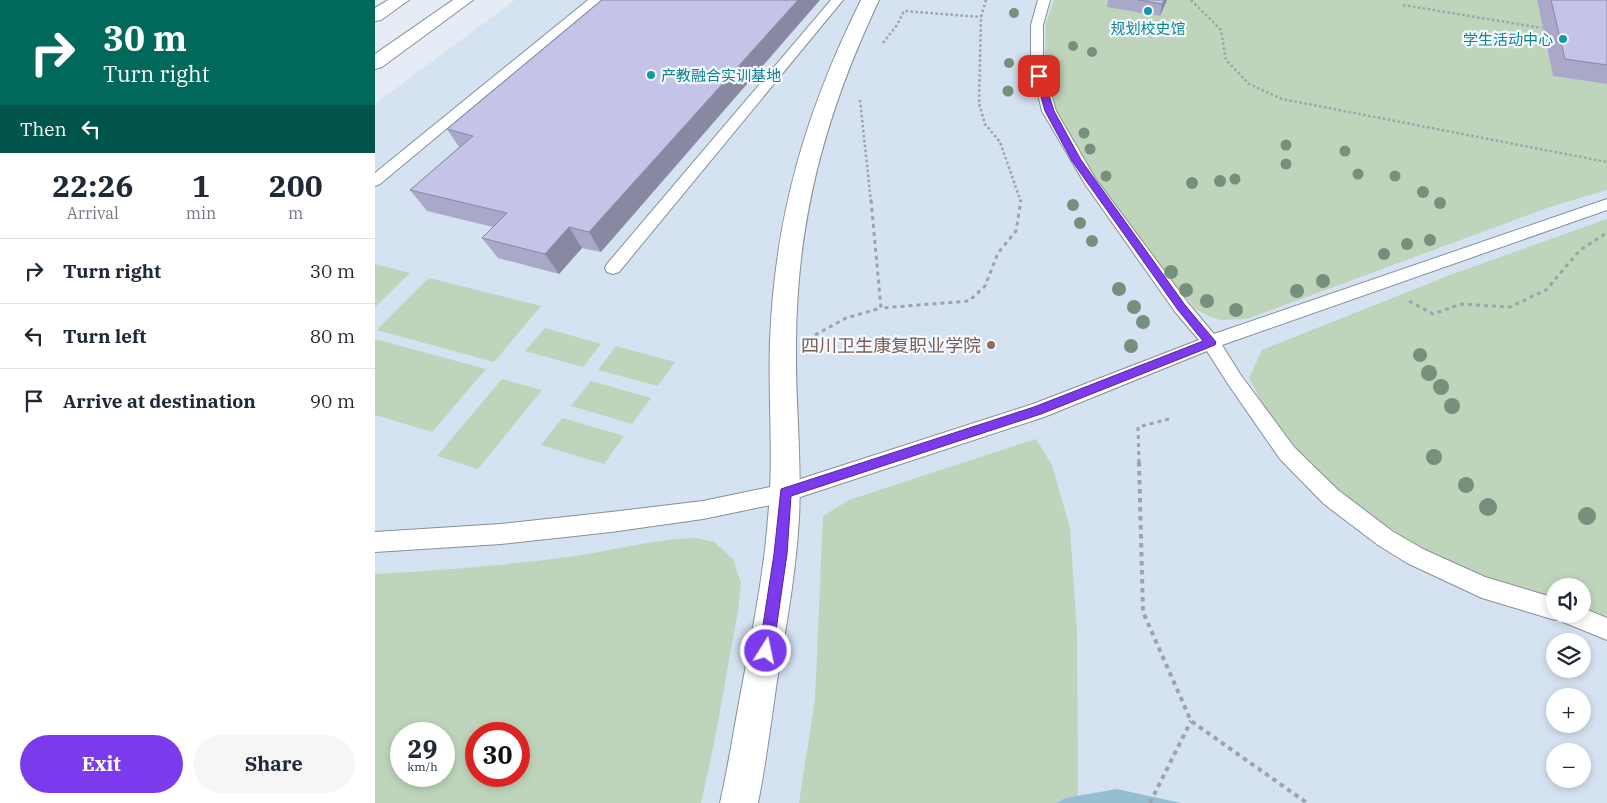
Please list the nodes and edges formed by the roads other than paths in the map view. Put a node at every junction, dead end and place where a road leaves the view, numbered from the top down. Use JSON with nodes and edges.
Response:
{"nodes":[{"id":1,"x":400,"y":0,"type":"edge"},
{"id":2,"x":464,"y":0,"type":"edge"},
{"id":3,"x":595,"y":0,"type":"edge"},
{"id":4,"x":837,"y":0,"type":"edge"},
{"id":5,"x":870,"y":0,"type":"edge"},
{"id":6,"x":1044,"y":0,"type":"edge"},
{"id":7,"x":375,"y":16,"type":"edge"},
{"id":8,"x":375,"y":62,"type":"edge"},
{"id":9,"x":375,"y":181,"type":"edge"},
{"id":10,"x":1607,"y":204,"type":"edge"},
{"id":11,"x":613,"y":268,"type":"dead end"},
{"id":12,"x":1211,"y":342,"type":"junction"},
{"id":13,"x":785,"y":493,"type":"junction"},
{"id":14,"x":375,"y":542,"type":"edge"},
{"id":15,"x":1546,"y":606,"type":"edge"},
{"id":16,"x":1591,"y":622,"type":"edge"},
{"id":17,"x":1607,"y":629,"type":"edge"},
{"id":18,"x":739,"y":803,"type":"edge"}],
"edges":[{"from":1,"to":7,"type":"street"},
{"from":2,"to":8,"type":"street"},
{"from":3,"to":9,"type":"lane"},
{"from":4,"to":11,"type":"lane"},
{"from":5,"to":13,"type":"street"},
{"from":6,"to":12,"type":"lane"},
{"from":10,"to":12,"type":"lane"},
{"from":12,"to":13,"type":"lane"},
{"from":12,"to":15,"type":"lane"},
{"from":13,"to":14,"type":"lane"},
{"from":13,"to":18,"type":"street"},
{"from":16,"to":17,"type":"lane"}]}
